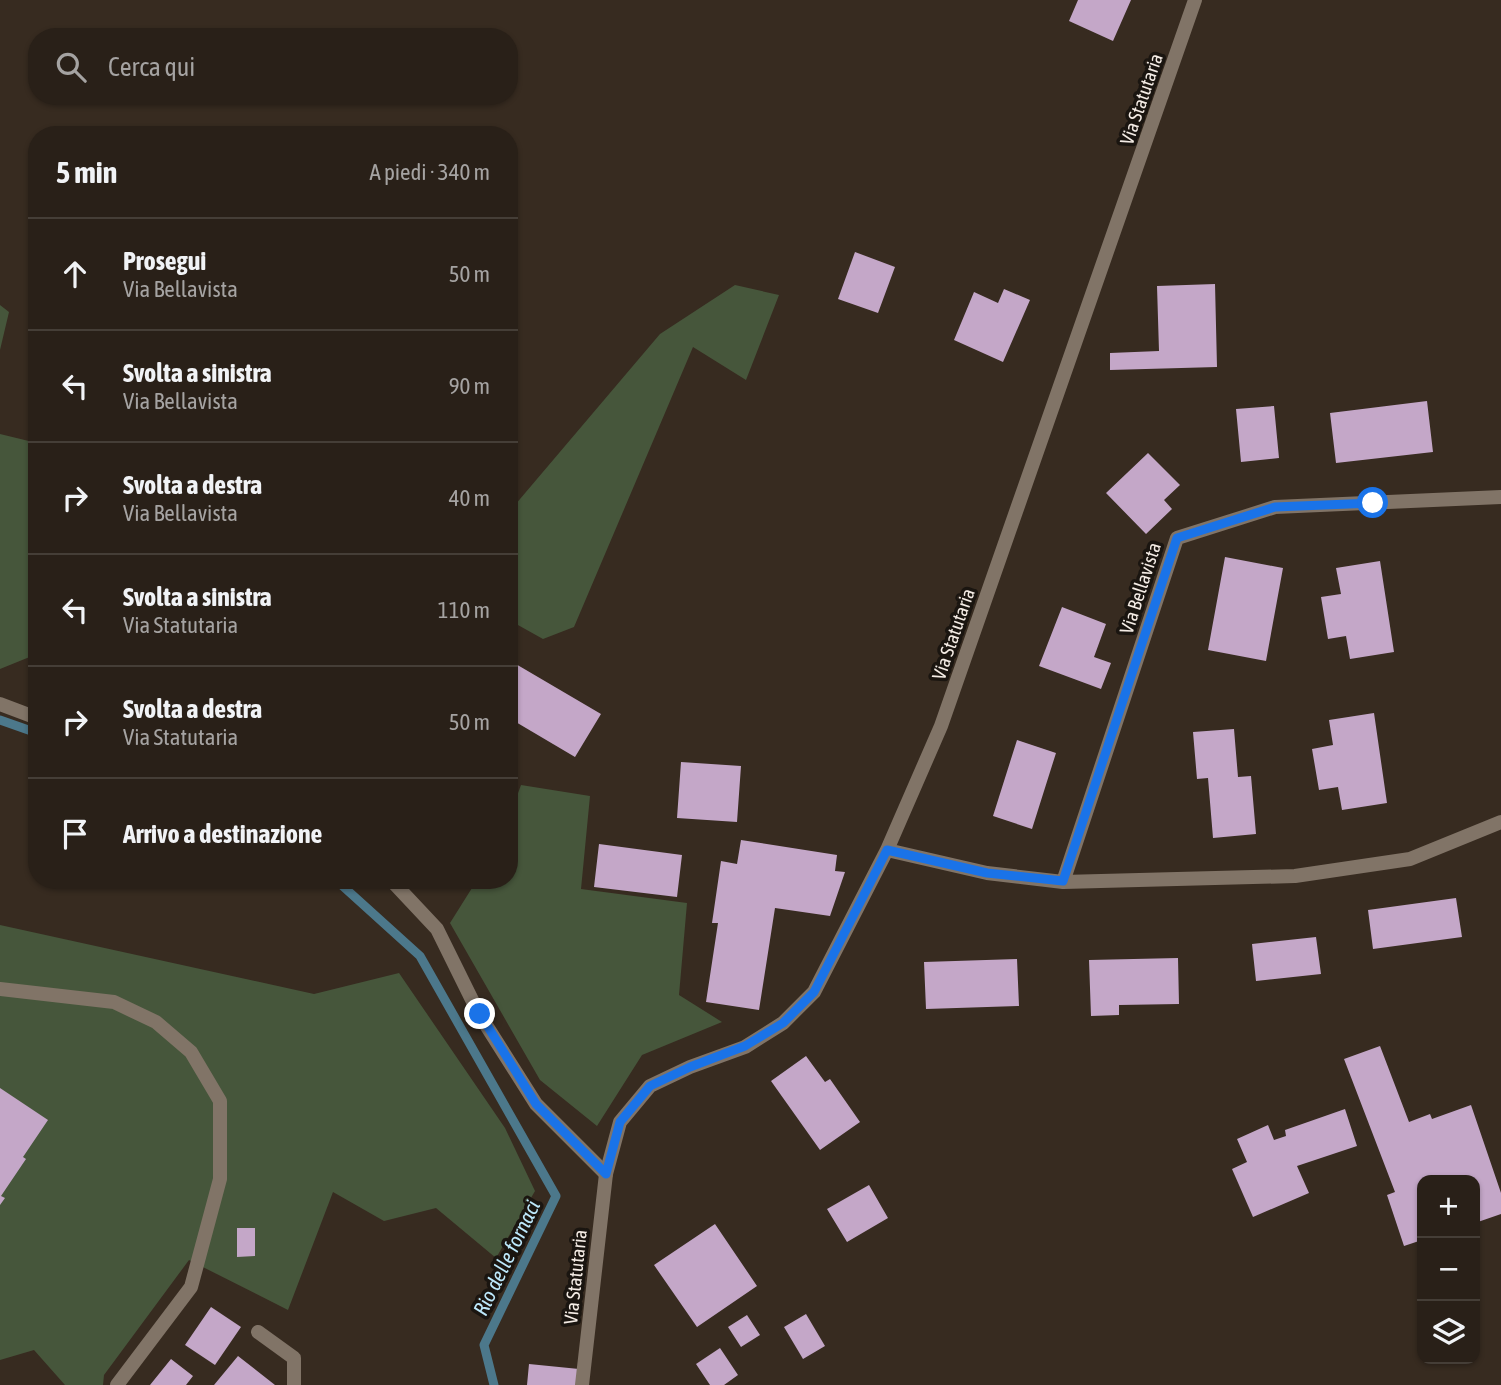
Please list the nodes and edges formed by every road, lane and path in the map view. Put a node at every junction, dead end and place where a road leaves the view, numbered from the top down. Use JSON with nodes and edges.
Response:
{"nodes":[{"id":1,"x":1195,"y":0,"type":"edge"},
{"id":2,"x":1501,"y":497,"type":"edge"},
{"id":3,"x":0,"y":704,"type":"edge"},
{"id":4,"x":28,"y":715,"type":"edge"},
{"id":5,"x":1501,"y":822,"type":"edge"},
{"id":6,"x":887,"y":850,"type":"junction"},
{"id":7,"x":1063,"y":881,"type":"junction"},
{"id":8,"x":399,"y":889,"type":"edge"},
{"id":9,"x":0,"y":989,"type":"edge"},
{"id":10,"x":606,"y":1174,"type":"junction"},
{"id":11,"x":258,"y":1332,"type":"dead end"},
{"id":12,"x":117,"y":1385,"type":"edge"},
{"id":13,"x":294,"y":1385,"type":"edge"},
{"id":14,"x":582,"y":1385,"type":"edge"}],
"edges":[{"from":1,"to":6,"type":"street","name":"Via Statutaria"},
{"from":2,"to":7,"type":"street","name":"Via Bellavista"},
{"from":3,"to":4,"type":"street"},
{"from":5,"to":7,"type":"street"},
{"from":6,"to":7,"type":"street"},
{"from":6,"to":10,"type":"street","name":"Via Statutaria"},
{"from":8,"to":10,"type":"street"},
{"from":9,"to":12,"type":"street"},
{"from":10,"to":14,"type":"street","name":"Via Statutaria"},
{"from":11,"to":13,"type":"street"}]}
